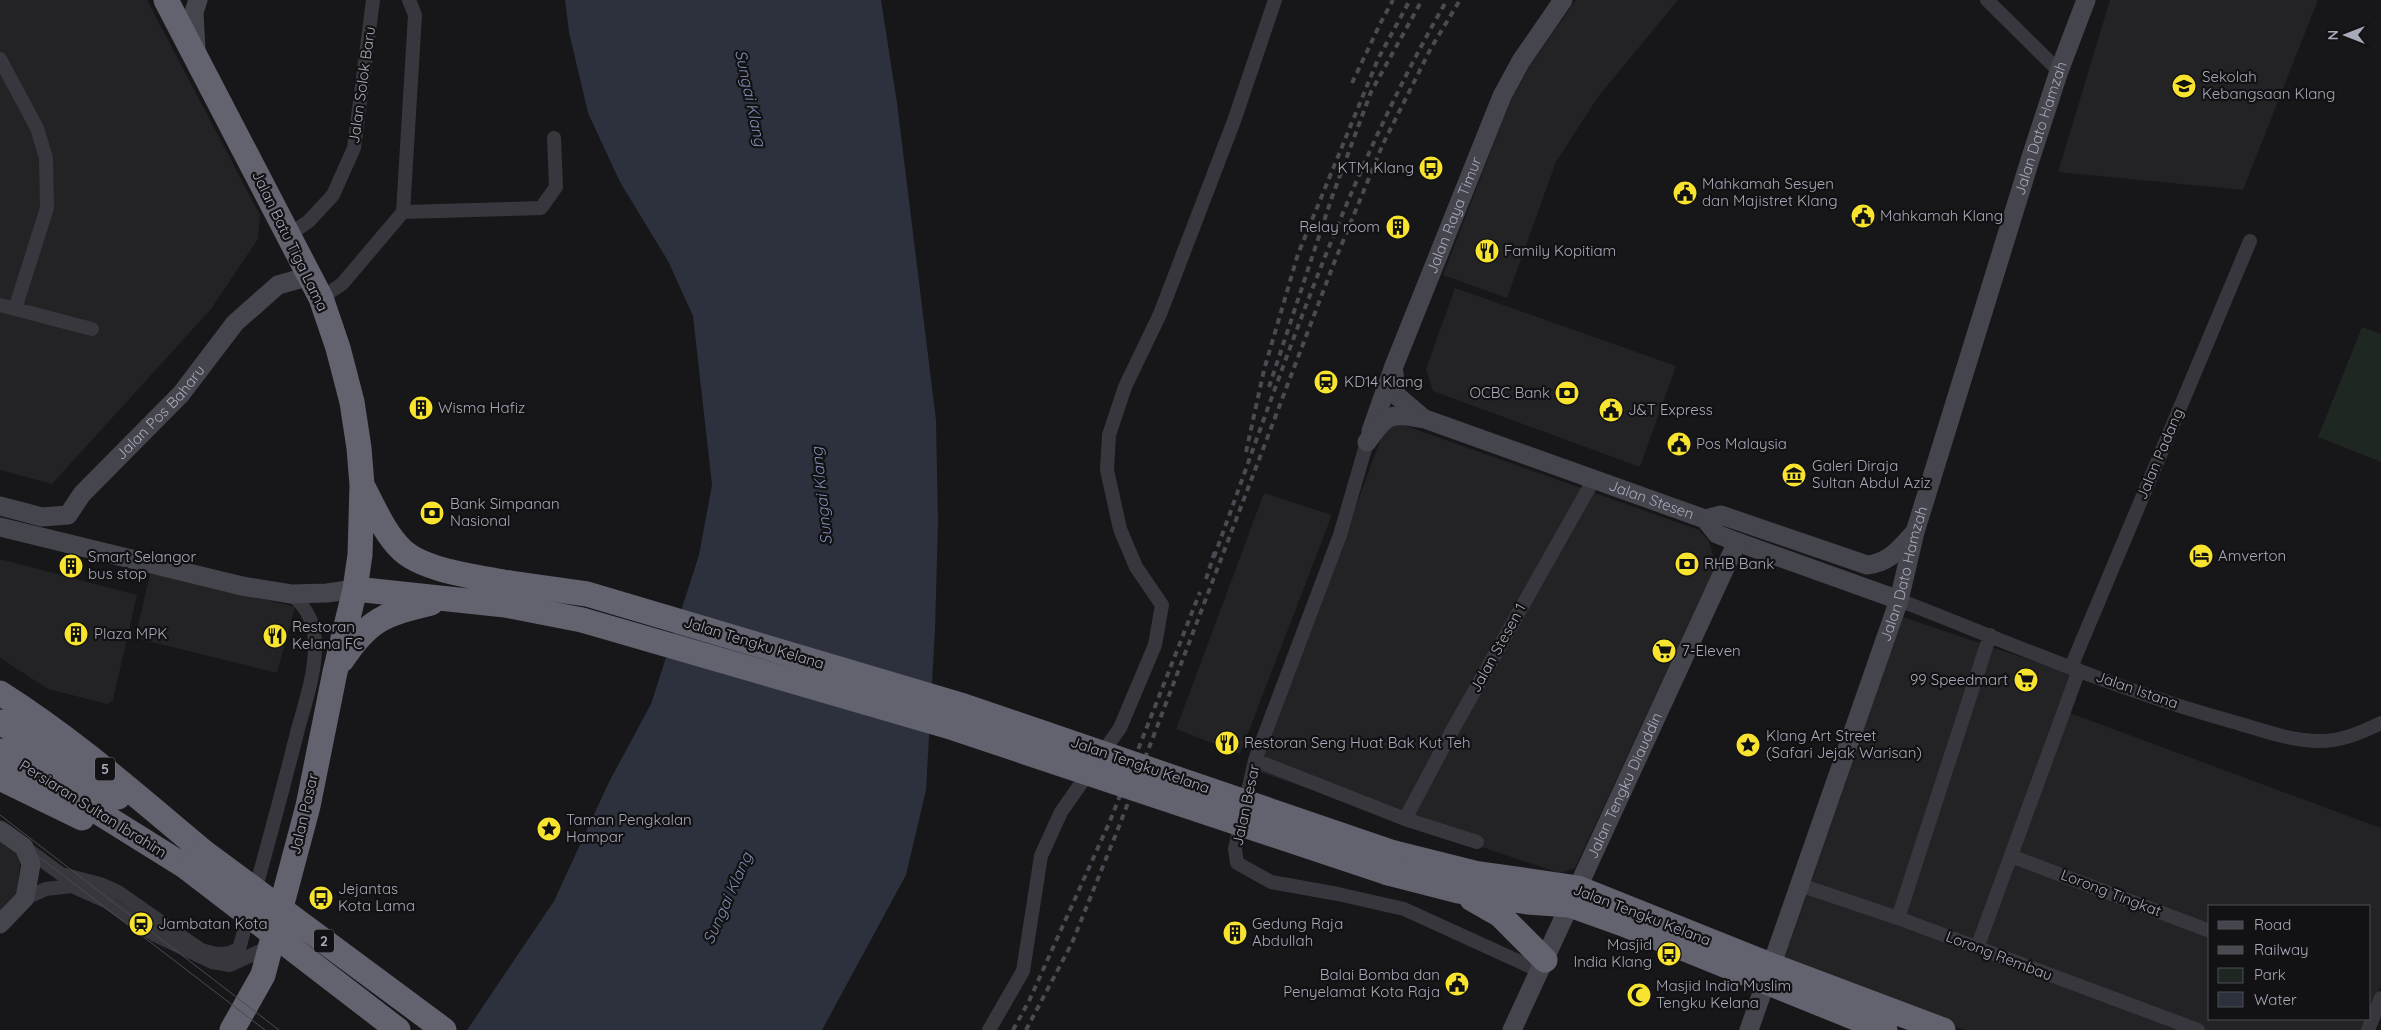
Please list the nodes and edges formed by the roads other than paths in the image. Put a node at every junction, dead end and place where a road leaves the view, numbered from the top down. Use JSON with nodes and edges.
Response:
{"nodes":[{"id":1,"x":166,"y":0,"type":"edge"},
{"id":2,"x":198,"y":0,"type":"edge"},
{"id":3,"x":374,"y":0,"type":"edge"},
{"id":4,"x":409,"y":0,"type":"edge"},
{"id":5,"x":1275,"y":0,"type":"edge"},
{"id":6,"x":1563,"y":0,"type":"edge"},
{"id":7,"x":1987,"y":0,"type":"edge"},
{"id":8,"x":2086,"y":0,"type":"edge"},
{"id":9,"x":0,"y":59,"type":"edge"},
{"id":10,"x":197,"y":60,"type":"junction"},
{"id":11,"x":2059,"y":70,"type":"junction"},
{"id":12,"x":554,"y":138,"type":"dead end"},
{"id":13,"x":404,"y":212,"type":"junction"},
{"id":14,"x":289,"y":235,"type":"junction"},
{"id":15,"x":2250,"y":241,"type":"dead end"},
{"id":16,"x":310,"y":276,"type":"junction"},
{"id":17,"x":321,"y":298,"type":"junction"},
{"id":18,"x":0,"y":305,"type":"edge"},
{"id":19,"x":15,"y":309,"type":"junction"},
{"id":20,"x":92,"y":329,"type":"dead end"},
{"id":21,"x":1394,"y":366,"type":"junction"},
{"id":22,"x":1425,"y":419,"type":"junction"},
{"id":23,"x":1368,"y":442,"type":"junction"},
{"id":24,"x":1594,"y":479,"type":"junction"},
{"id":25,"x":362,"y":485,"type":"junction"},
{"id":26,"x":0,"y":506,"type":"edge"},
{"id":27,"x":68,"y":515,"type":"junction"},
{"id":28,"x":1705,"y":519,"type":"junction"},
{"id":29,"x":0,"y":527,"type":"edge"},
{"id":30,"x":1915,"y":532,"type":"junction"},
{"id":31,"x":1737,"y":542,"type":"junction"},
{"id":32,"x":80,"y":548,"type":"junction"},
{"id":33,"x":355,"y":590,"type":"junction"},
{"id":34,"x":291,"y":594,"type":"junction"},
{"id":35,"x":507,"y":594,"type":"junction"},
{"id":36,"x":460,"y":600,"type":"junction"},
{"id":37,"x":1899,"y":600,"type":"junction"},
{"id":38,"x":1990,"y":635,"type":"junction"},
{"id":39,"x":2075,"y":668,"type":"junction"},
{"id":40,"x":334,"y":672,"type":"junction"},
{"id":41,"x":0,"y":693,"type":"edge"},
{"id":42,"x":0,"y":722,"type":"edge"},
{"id":43,"x":2381,"y":723,"type":"edge"},
{"id":44,"x":0,"y":751,"type":"edge"},
{"id":45,"x":1255,"y":760,"type":"junction"},
{"id":46,"x":0,"y":778,"type":"edge"},
{"id":47,"x":1405,"y":819,"type":"junction"},
{"id":48,"x":0,"y":830,"type":"edge"},
{"id":49,"x":1477,"y":842,"type":"dead end"},
{"id":50,"x":24,"y":847,"type":"junction"},
{"id":51,"x":2011,"y":856,"type":"junction"},
{"id":52,"x":195,"y":859,"type":"junction"},
{"id":53,"x":1391,"y":863,"type":"junction"},
{"id":54,"x":1800,"y":884,"type":"junction"},
{"id":55,"x":1458,"y":891,"type":"junction"},
{"id":56,"x":1574,"y":897,"type":"junction"},
{"id":57,"x":25,"y":898,"type":"junction"},
{"id":58,"x":1898,"y":918,"type":"junction"},
{"id":59,"x":0,"y":924,"type":"edge"},
{"id":60,"x":2208,"y":930,"type":"edge"},
{"id":61,"x":268,"y":947,"type":"junction"},
{"id":62,"x":1977,"y":948,"type":"junction"},
{"id":63,"x":1542,"y":965,"type":"junction"},
{"id":64,"x":1770,"y":975,"type":"junction"},
{"id":65,"x":2381,"y":998,"type":"edge"},
{"id":66,"x":232,"y":1030,"type":"edge"},
{"id":67,"x":398,"y":1030,"type":"edge"},
{"id":68,"x":444,"y":1030,"type":"edge"},
{"id":69,"x":990,"y":1030,"type":"edge"},
{"id":70,"x":1512,"y":1030,"type":"edge"},
{"id":71,"x":1749,"y":1030,"type":"edge"},
{"id":72,"x":1885,"y":1030,"type":"edge"},
{"id":73,"x":1943,"y":1030,"type":"edge"},
{"id":74,"x":2198,"y":1030,"type":"edge"},
{"id":75,"x":2368,"y":1030,"type":"edge"}],
"edges":[{"from":1,"to":10,"type":"highway","name":"Jalan Batu Tiga Lama"},
{"from":2,"to":10,"type":"main road"},
{"from":3,"to":14,"type":"street","name":"Jalan Solok Baru"},
{"from":4,"to":13,"type":"street"},
{"from":5,"to":69,"type":"street"},
{"from":6,"to":21,"type":"main road","name":"Jalan Raya Timur"},
{"from":7,"to":11,"type":"street"},
{"from":8,"to":11,"type":"main road","name":"Jalan Dato Hamzah"},
{"from":9,"to":19,"type":"street"},
{"from":10,"to":14,"type":"highway","name":"Jalan Batu Tiga Lama"},
{"from":11,"to":30,"type":"main road","name":"Jalan Dato Hamzah"},
{"from":12,"to":13,"type":"street"},
{"from":13,"to":17,"type":"street"},
{"from":14,"to":16,"type":"highway","name":"Jalan Batu Tiga Lama"},
{"from":15,"to":39,"type":"street","name":"Jalan Padang"},
{"from":16,"to":17,"type":"highway","name":"Jalan Batu Tiga Lama"},
{"from":16,"to":27,"type":"main road","name":"Jalan Pos Baharu"},
{"from":17,"to":25,"type":"highway","name":"Jalan Batu Tiga Lama"},
{"from":18,"to":19,"type":"street"},
{"from":19,"to":20,"type":"street"},
{"from":21,"to":22,"type":"main road","name":"Jalan Stesen"},
{"from":21,"to":23,"type":"main road","name":"Jalan Raya Timur"},
{"from":22,"to":23,"type":"main road","name":"Jalan Stesen"},
{"from":22,"to":24,"type":"main road","name":"Jalan Stesen"},
{"from":23,"to":45,"type":"street","name":"Jalan Besar"},
{"from":24,"to":28,"type":"main road","name":"Jalan Stesen"},
{"from":24,"to":47,"type":"street","name":"Jalan Stesen 1"},
{"from":25,"to":33,"type":"highway","name":"Jalan Batu Tiga Lama"},
{"from":25,"to":35,"type":"highway","name":"Jalan Tengku Kelana"},
{"from":26,"to":27,"type":"main road"},
{"from":27,"to":32,"type":"main road"},
{"from":28,"to":30,"type":"main road"},
{"from":28,"to":31,"type":"main road","name":"Jalan Stesen"},
{"from":29,"to":32,"type":"main road"},
{"from":30,"to":37,"type":"main road","name":"Jalan Dato Hamzah"},
{"from":31,"to":37,"type":"main road","name":"Jalan Stesen"},
{"from":31,"to":56,"type":"main road","name":"Jalan Tengku Diauddin"},
{"from":32,"to":34,"type":"main road"},
{"from":33,"to":34,"type":"main road"},
{"from":33,"to":36,"type":"highway","name":"Jalan Tengku Kelana"},
{"from":33,"to":40,"type":"highway","name":"Jalan Pasar"},
{"from":34,"to":50,"type":"street"},
{"from":35,"to":36,"type":"highway","name":"Jalan Tengku Kelana"},
{"from":35,"to":53,"type":"highway","name":"Jalan Tengku Kelana","bridge":true},
{"from":36,"to":40,"type":"highway"},
{"from":37,"to":38,"type":"street","name":"Jalan Istana"},
{"from":37,"to":54,"type":"main road","name":"Jalan Dato Hamzah"},
{"from":38,"to":39,"type":"street","name":"Jalan Istana"},
{"from":38,"to":58,"type":"street"},
{"from":39,"to":43,"type":"street","name":"Jalan Istana"},
{"from":39,"to":51,"type":"street"},
{"from":40,"to":61,"type":"highway","name":"Jalan Pasar"},
{"from":41,"to":52,"type":"highway","number":"5"},
{"from":42,"to":52,"type":"highway","name":"Persiaran Sultan Ibrahim","number":"2"},
{"from":44,"to":52,"type":"highway","name":"Persiaran Sultan Ibrahim","number":"2"},
{"from":45,"to":47,"type":"street"},
{"from":45,"to":63,"type":"street","name":"Jalan Besar"},
{"from":46,"to":52,"type":"highway"},
{"from":47,"to":49,"type":"street"},
{"from":48,"to":50,"type":"main road"},
{"from":50,"to":57,"type":"main road"},
{"from":51,"to":60,"type":"street","name":"Lorong Tingkat"},
{"from":51,"to":62,"type":"street"},
{"from":52,"to":67,"type":"highway","number":"2","bridge":true},
{"from":52,"to":68,"type":"highway","number":"2","bridge":true},
{"from":53,"to":55,"type":"highway","name":"Jalan Tengku Kelana"},
{"from":53,"to":56,"type":"highway","name":"Jalan Tengku Kelana"},
{"from":54,"to":58,"type":"street","name":"Lorong Rembau"},
{"from":54,"to":64,"type":"main road","name":"Jalan Dato Hamzah"},
{"from":55,"to":56,"type":"highway","name":"Jalan Tengku Kelana"},
{"from":55,"to":63,"type":"highway"},
{"from":56,"to":63,"type":"main road","name":"Jalan Tengku Diauddin"},
{"from":56,"to":64,"type":"highway","name":"Jalan Tengku Kelana"},
{"from":57,"to":59,"type":"main road"},
{"from":57,"to":61,"type":"street"},
{"from":58,"to":62,"type":"street","name":"Lorong Rembau"},
{"from":61,"to":66,"type":"highway","name":"Jalan Pasar"},
{"from":62,"to":74,"type":"street","name":"Lorong Rembau"},
{"from":63,"to":70,"type":"main road","name":"Jalan Tengku Diauddin"},
{"from":64,"to":71,"type":"main road","name":"Jalan Dato Hamzah"},
{"from":64,"to":72,"type":"highway","name":"Jalan Tengku Kelana"},
{"from":64,"to":73,"type":"highway","name":"Jalan Tengku Kelana"},
{"from":65,"to":75,"type":"street"}]}
